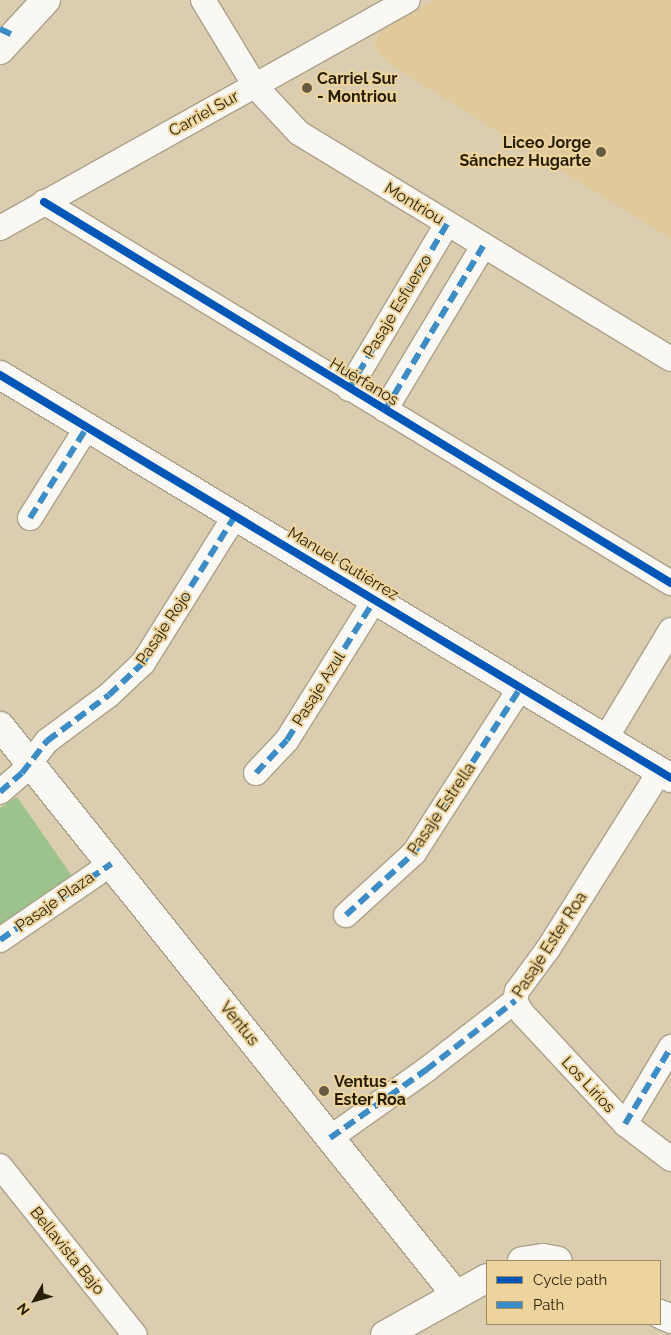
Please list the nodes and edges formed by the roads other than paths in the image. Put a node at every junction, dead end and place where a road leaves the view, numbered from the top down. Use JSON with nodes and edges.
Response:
{"nodes":[{"id":1,"x":46,"y":0,"type":"edge"},
{"id":2,"x":203,"y":0,"type":"edge"},
{"id":3,"x":408,"y":0,"type":"edge"},
{"id":4,"x":4,"y":38,"type":"edge"},
{"id":5,"x":255,"y":86,"type":"junction"},
{"id":6,"x":44,"y":202,"type":"junction"},
{"id":7,"x":447,"y":224,"type":"junction"},
{"id":8,"x":0,"y":228,"type":"edge"},
{"id":9,"x":483,"y":246,"type":"junction"},
{"id":10,"x":671,"y":359,"type":"edge"},
{"id":11,"x":0,"y":375,"type":"edge"},
{"id":12,"x":349,"y":389,"type":"junction"},
{"id":13,"x":385,"y":410,"type":"junction"},
{"id":14,"x":87,"y":427,"type":"junction"},
{"id":15,"x":235,"y":516,"type":"junction"},
{"id":16,"x":30,"y":518,"type":"dead end"},
{"id":17,"x":671,"y":583,"type":"edge"},
{"id":18,"x":375,"y":600,"type":"junction"},
{"id":19,"x":671,"y":630,"type":"edge"},
{"id":20,"x":520,"y":687,"type":"junction"},
{"id":21,"x":0,"y":726,"type":"edge"},
{"id":22,"x":606,"y":738,"type":"junction"},
{"id":23,"x":29,"y":763,"type":"junction"},
{"id":24,"x":256,"y":773,"type":"dead end"},
{"id":25,"x":665,"y":774,"type":"edge"},
{"id":26,"x":0,"y":792,"type":"edge"},
{"id":27,"x":111,"y":864,"type":"junction"},
{"id":28,"x":346,"y":915,"type":"dead end"},
{"id":29,"x":0,"y":940,"type":"edge"},
{"id":30,"x":515,"y":1001,"type":"junction"},
{"id":31,"x":671,"y":1047,"type":"edge"},
{"id":32,"x":625,"y":1124,"type":"junction"},
{"id":33,"x":330,"y":1138,"type":"junction"},
{"id":34,"x":671,"y":1159,"type":"edge"},
{"id":35,"x":0,"y":1166,"type":"edge"},
{"id":36,"x":529,"y":1260,"type":"edge"},
{"id":37,"x":553,"y":1260,"type":"edge"},
{"id":38,"x":486,"y":1279,"type":"edge"},
{"id":39,"x":456,"y":1295,"type":"junction"},
{"id":40,"x":135,"y":1335,"type":"edge"},
{"id":41,"x":385,"y":1335,"type":"edge"}],
"edges":[{"from":1,"to":4,"type":"street"},
{"from":2,"to":5,"type":"street","name":"Montriou"},
{"from":3,"to":5,"type":"street","name":"Carriel Sur"},
{"from":5,"to":6,"type":"street","name":"Carriel Sur"},
{"from":5,"to":7,"type":"street","name":"Montriou"},
{"from":6,"to":8,"type":"street","name":"Carriel Sur"},
{"from":6,"to":12,"type":"street","name":"Huérfanos"},
{"from":7,"to":9,"type":"street","name":"Montriou"},
{"from":7,"to":12,"type":"street","name":"Pasaje Esfuerzo"},
{"from":9,"to":10,"type":"street","name":"Montriou"},
{"from":9,"to":13,"type":"street"},
{"from":11,"to":14,"type":"street","name":"Manuel Gutiérrez"},
{"from":12,"to":13,"type":"street","name":"Huérfanos"},
{"from":13,"to":17,"type":"street","name":"Huérfanos"},
{"from":14,"to":15,"type":"street","name":"Manuel Gutiérrez"},
{"from":14,"to":16,"type":"street"},
{"from":15,"to":18,"type":"street","name":"Manuel Gutiérrez"},
{"from":15,"to":23,"type":"street","name":"Pasaje Rojo"},
{"from":18,"to":20,"type":"street","name":"Manuel Gutiérrez"},
{"from":18,"to":24,"type":"street","name":"Pasaje Azul"},
{"from":19,"to":22,"type":"street"},
{"from":20,"to":22,"type":"street","name":"Manuel Gutiérrez"},
{"from":20,"to":28,"type":"street","name":"Pasaje Estrella"},
{"from":21,"to":23,"type":"street","name":"Ventus"},
{"from":22,"to":25,"type":"street","name":"Manuel Gutiérrez"},
{"from":23,"to":26,"type":"street"},
{"from":23,"to":27,"type":"street","name":"Ventus"},
{"from":25,"to":30,"type":"street","name":"Pasaje Ester Roa"},
{"from":27,"to":29,"type":"street","name":"Pasaje Plaza"},
{"from":27,"to":33,"type":"street","name":"Ventus"},
{"from":30,"to":32,"type":"street","name":"Los Lirios"},
{"from":30,"to":33,"type":"street","name":"Pasaje Ester Roa"},
{"from":31,"to":32,"type":"street"},
{"from":32,"to":34,"type":"street","name":"Los Lirios"},
{"from":33,"to":39,"type":"street","name":"Ventus"},
{"from":35,"to":40,"type":"street","name":"Bellavista Bajo"},
{"from":36,"to":37,"type":"street"},
{"from":38,"to":39,"type":"street"},
{"from":39,"to":41,"type":"street"}]}
